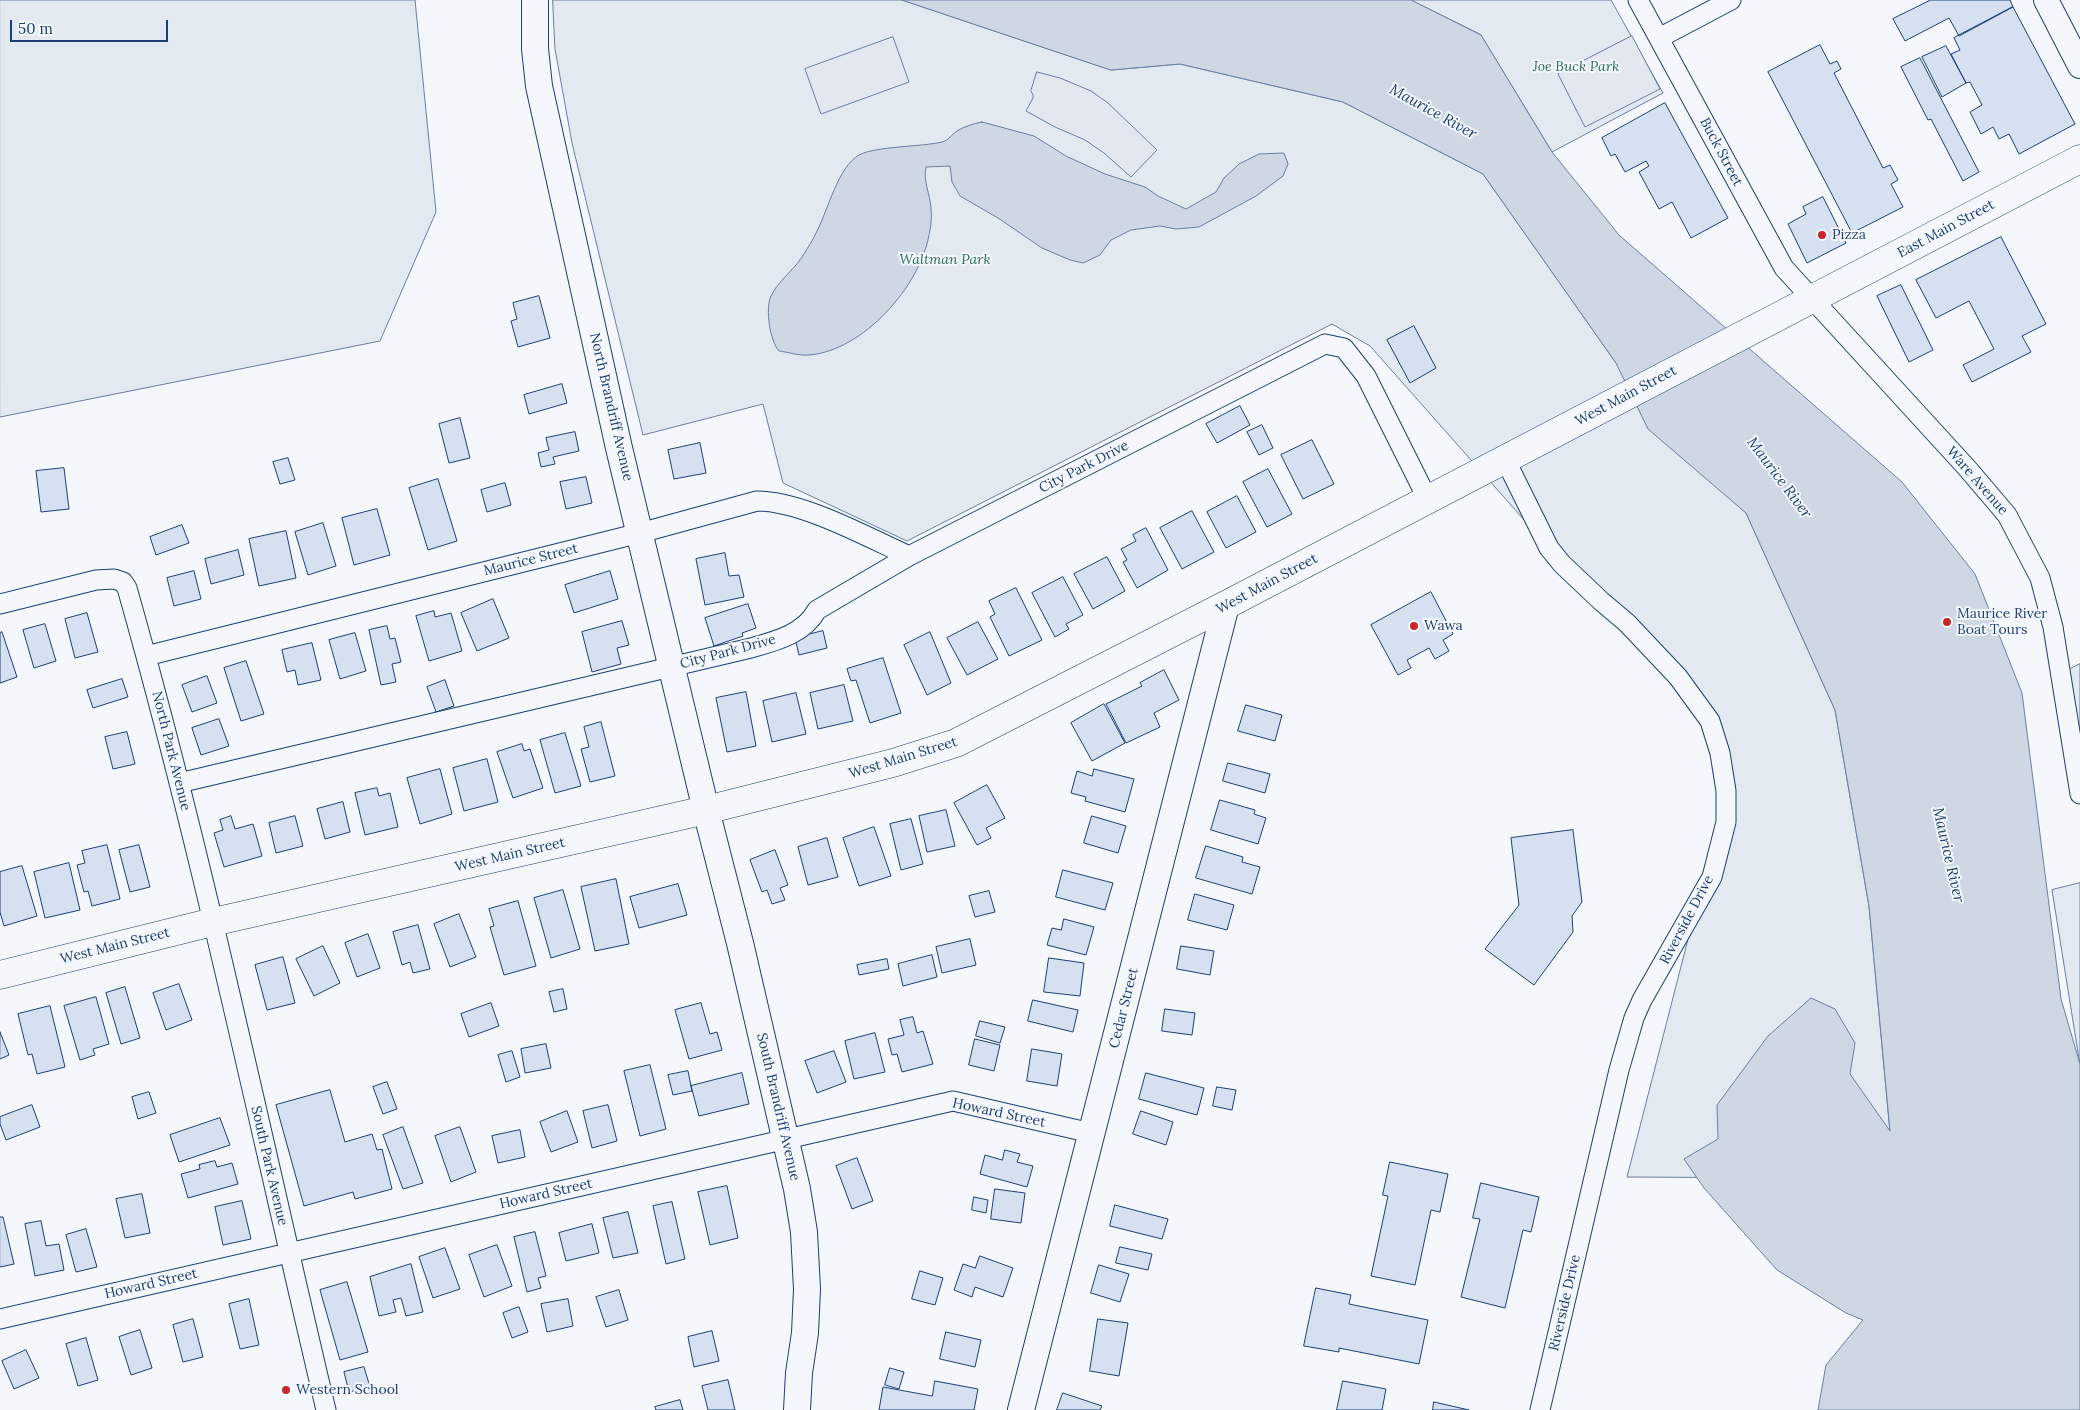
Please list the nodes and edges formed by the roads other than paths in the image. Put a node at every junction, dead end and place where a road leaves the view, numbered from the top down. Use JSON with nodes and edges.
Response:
{"nodes":[{"id":1,"x":535,"y":0,"type":"edge"},
{"id":2,"x":1638,"y":0,"type":"edge"},
{"id":3,"x":1730,"y":0,"type":"edge"},
{"id":4,"x":2046,"y":0,"type":"edge"},
{"id":5,"x":1659,"y":38,"type":"junction"},
{"id":6,"x":2080,"y":66,"type":"edge"},
{"id":7,"x":2080,"y":159,"type":"edge"},
{"id":8,"x":1811,"y":299,"type":"junction"},
{"id":9,"x":1505,"y":459,"type":"junction"},
{"id":10,"x":1428,"y":500,"type":"junction"},
{"id":11,"x":640,"y":533,"type":"junction"},
{"id":12,"x":909,"y":556,"type":"junction"},
{"id":13,"x":0,"y":604,"type":"edge"},
{"id":14,"x":1226,"y":605,"type":"junction"},
{"id":15,"x":146,"y":656,"type":"junction"},
{"id":16,"x":671,"y":666,"type":"junction"},
{"id":17,"x":179,"y":784,"type":"junction"},
{"id":18,"x":2080,"y":794,"type":"edge"},
{"id":19,"x":706,"y":810,"type":"junction"},
{"id":20,"x":213,"y":922,"type":"junction"},
{"id":21,"x":0,"y":975,"type":"edge"},
{"id":22,"x":1091,"y":1133,"type":"junction"},
{"id":23,"x":786,"y":1140,"type":"junction"},
{"id":24,"x":289,"y":1252,"type":"junction"},
{"id":25,"x":0,"y":1319,"type":"edge"},
{"id":26,"x":326,"y":1410,"type":"edge"},
{"id":27,"x":797,"y":1410,"type":"edge"},
{"id":28,"x":1020,"y":1410,"type":"edge"},
{"id":29,"x":1540,"y":1410,"type":"edge"}],
"edges":[{"from":1,"to":11,"type":"main road","name":"North Brandriff Avenue"},
{"from":2,"to":5,"type":"street","name":"Buck Street"},
{"from":3,"to":5,"type":"street"},
{"from":4,"to":6,"type":"street"},
{"from":5,"to":8,"type":"street","name":"Buck Street"},
{"from":7,"to":8,"type":"highway","name":"East Main Street"},
{"from":8,"to":9,"type":"highway","name":"West Main Street"},
{"from":8,"to":18,"type":"street","name":"Ware Avenue"},
{"from":9,"to":10,"type":"highway","name":"West Main Street"},
{"from":9,"to":29,"type":"street","name":"Riverside Drive"},
{"from":10,"to":12,"type":"street","name":"City Park Drive"},
{"from":10,"to":14,"type":"highway","name":"West Main Street"},
{"from":11,"to":12,"type":"street","name":"Maurice Street"},
{"from":11,"to":15,"type":"street","name":"Maurice Street"},
{"from":11,"to":16,"type":"main road","name":"North Brandriff Avenue"},
{"from":12,"to":16,"type":"street","name":"City Park Drive"},
{"from":13,"to":15,"type":"street","name":"North Park Avenue"},
{"from":14,"to":19,"type":"highway","name":"West Main Street"},
{"from":14,"to":22,"type":"main road","name":"Cedar Street"},
{"from":15,"to":17,"type":"street","name":"North Park Avenue"},
{"from":16,"to":17,"type":"street"},
{"from":16,"to":19,"type":"main road","name":"North Brandriff Avenue"},
{"from":17,"to":20,"type":"street","name":"North Park Avenue"},
{"from":19,"to":20,"type":"highway","name":"West Main Street"},
{"from":19,"to":23,"type":"main road","name":"South Brandriff Avenue"},
{"from":20,"to":21,"type":"highway","name":"West Main Street"},
{"from":20,"to":24,"type":"street","name":"South Park Avenue"},
{"from":22,"to":23,"type":"street","name":"Howard Street"},
{"from":22,"to":28,"type":"main road","name":"Cedar Street"},
{"from":23,"to":24,"type":"street","name":"Howard Street"},
{"from":23,"to":27,"type":"main road","name":"South Brandriff Avenue"},
{"from":24,"to":25,"type":"street","name":"Howard Street"},
{"from":24,"to":26,"type":"street","name":"South Park Avenue"}]}
